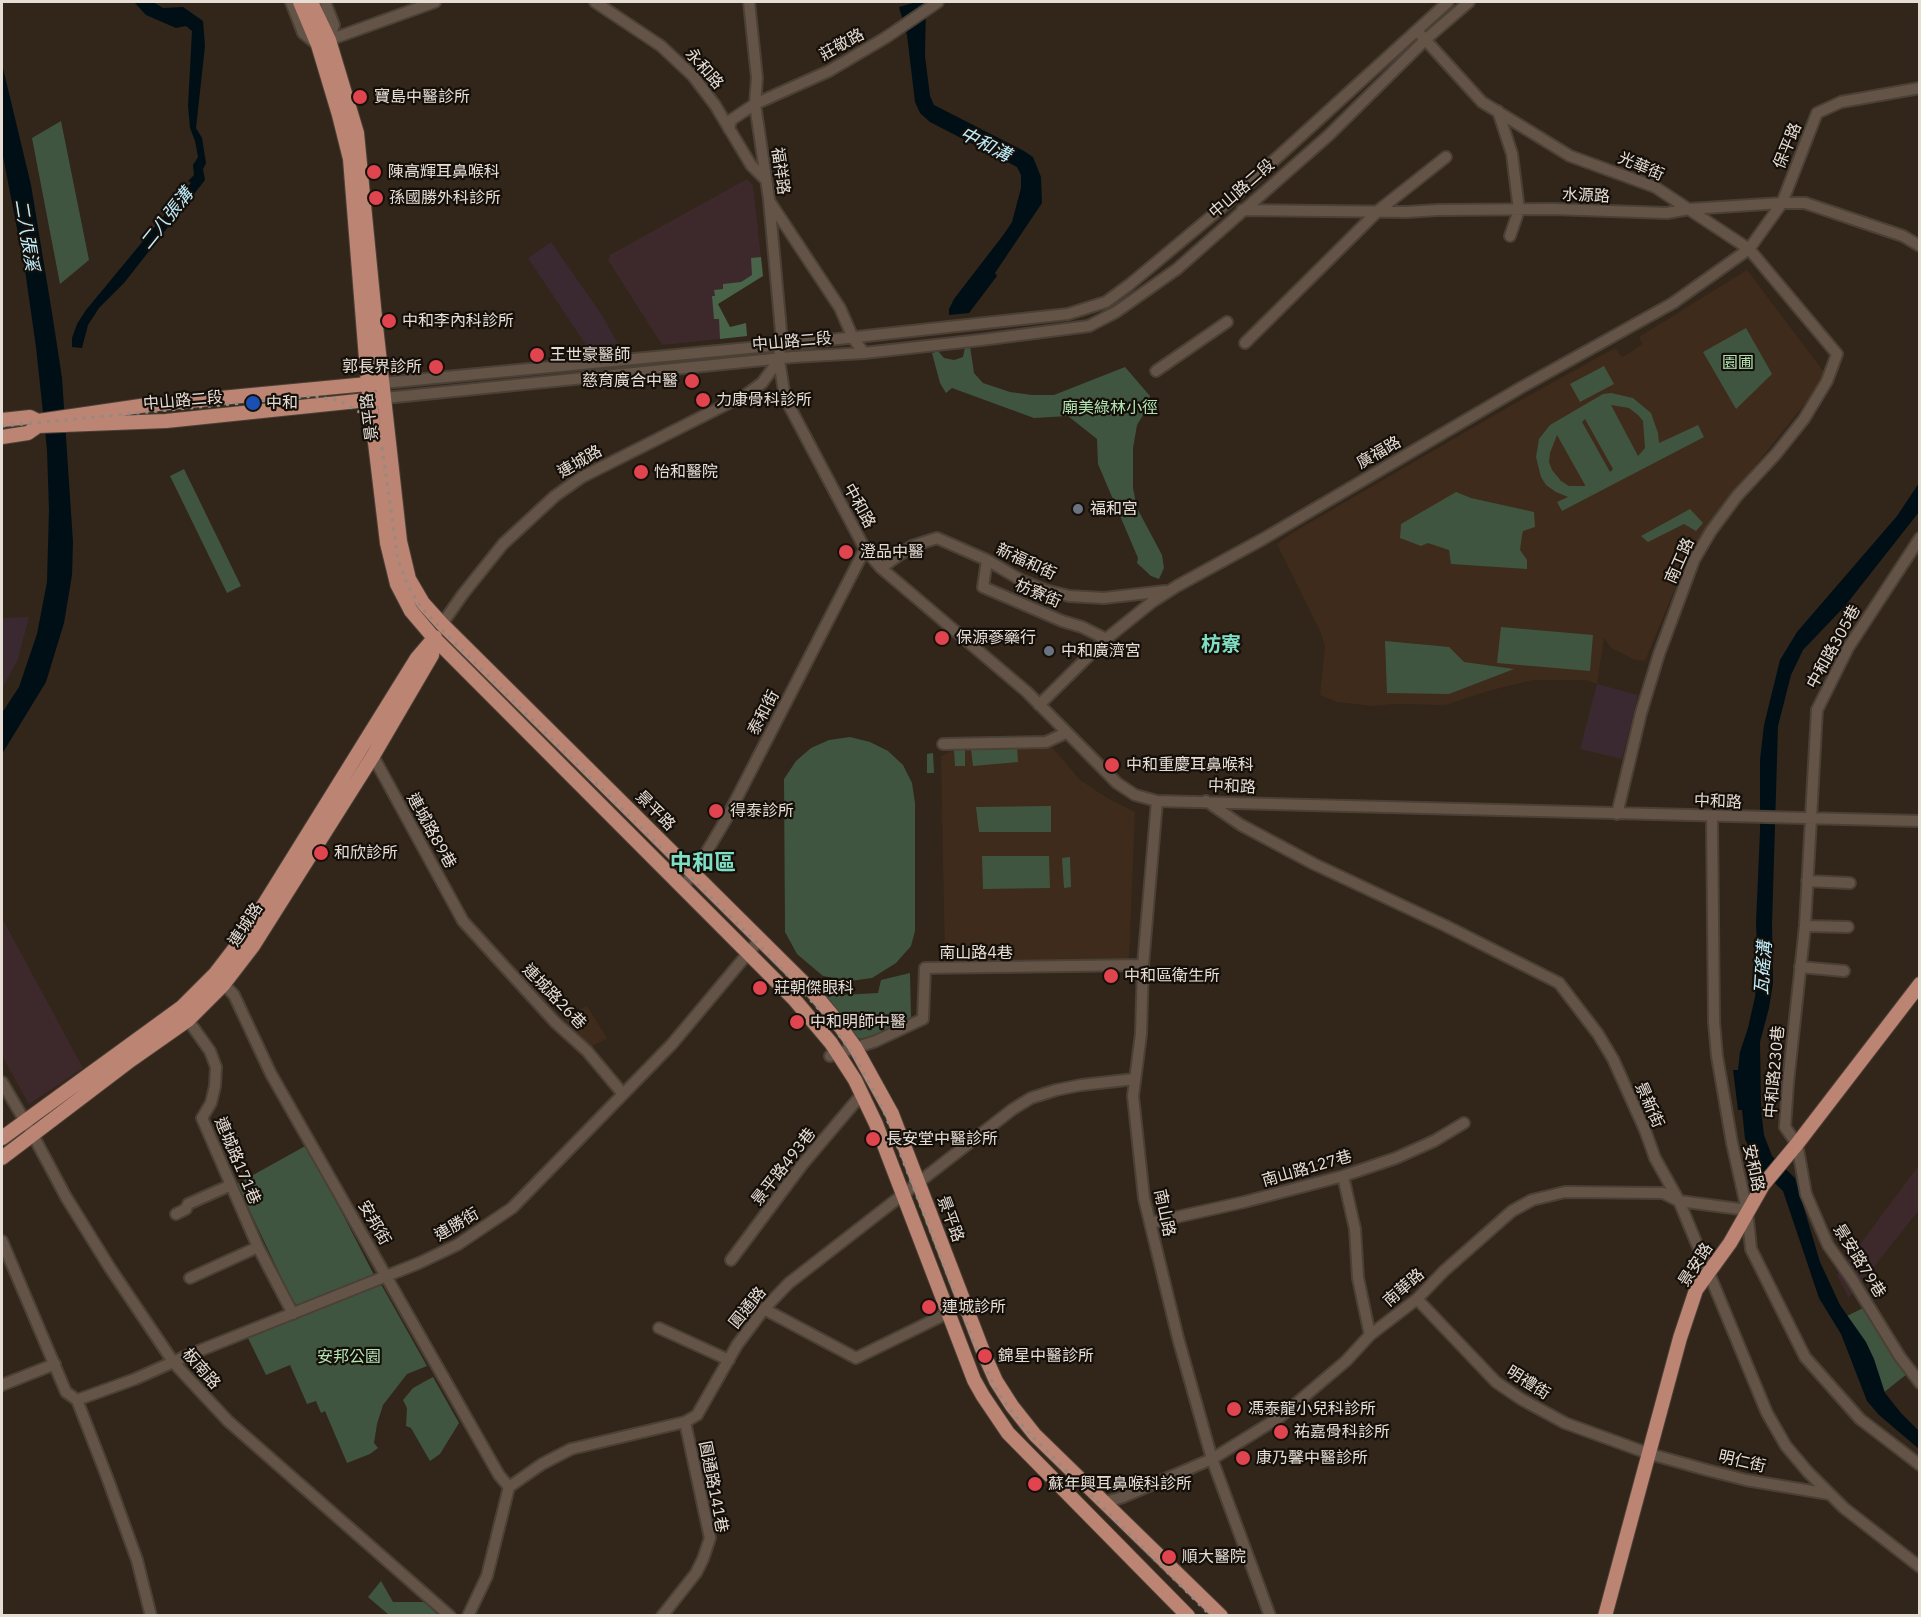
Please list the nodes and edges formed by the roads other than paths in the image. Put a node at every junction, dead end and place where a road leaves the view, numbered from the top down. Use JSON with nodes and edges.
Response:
{"nodes":[{"id":1,"x":291,"y":2,"type":"edge"},
{"id":2,"x":300,"y":2,"type":"edge"},
{"id":3,"x":311,"y":2,"type":"edge"},
{"id":4,"x":325,"y":2,"type":"edge"},
{"id":5,"x":435,"y":2,"type":"edge"},
{"id":6,"x":595,"y":2,"type":"edge"},
{"id":7,"x":749,"y":2,"type":"edge"},
{"id":8,"x":938,"y":2,"type":"edge"},
{"id":9,"x":1448,"y":2,"type":"edge"},
{"id":10,"x":1468,"y":2,"type":"edge"},
{"id":11,"x":316,"y":27,"type":"junction"},
{"id":12,"x":1416,"y":30,"type":"junction"},
{"id":13,"x":1426,"y":39,"type":"junction"},
{"id":14,"x":323,"y":43,"type":"junction"},
{"id":15,"x":1920,"y":88,"type":"edge"},
{"id":16,"x":755,"y":104,"type":"junction"},
{"id":17,"x":1498,"y":111,"type":"junction"},
{"id":18,"x":729,"y":129,"type":"junction"},
{"id":19,"x":1446,"y":157,"type":"dead end"},
{"id":20,"x":766,"y":180,"type":"junction"},
{"id":21,"x":768,"y":199,"type":"junction"},
{"id":22,"x":1782,"y":203,"type":"junction"},
{"id":23,"x":1689,"y":209,"type":"junction"},
{"id":24,"x":1242,"y":210,"type":"junction"},
{"id":25,"x":1379,"y":210,"type":"junction"},
{"id":26,"x":1519,"y":210,"type":"junction"},
{"id":27,"x":1510,"y":236,"type":"dead end"},
{"id":28,"x":1920,"y":246,"type":"edge"},
{"id":29,"x":1749,"y":249,"type":"junction"},
{"id":30,"x":1227,"y":322,"type":"dead end"},
{"id":31,"x":853,"y":338,"type":"junction"},
{"id":32,"x":1245,"y":343,"type":"dead end"},
{"id":33,"x":780,"y":345,"type":"junction"},
{"id":34,"x":864,"y":353,"type":"junction"},
{"id":35,"x":1837,"y":354,"type":"joint"},
{"id":36,"x":779,"y":360,"type":"junction"},
{"id":37,"x":1156,"y":371,"type":"dead end"},
{"id":38,"x":376,"y":384,"type":"junction"},
{"id":39,"x":385,"y":398,"type":"junction"},
{"id":40,"x":370,"y":399,"type":"junction"},
{"id":41,"x":2,"y":420,"type":"edge"},
{"id":42,"x":74,"y":420,"type":"junction"},
{"id":43,"x":38,"y":423,"type":"junction"},
{"id":44,"x":2,"y":436,"type":"edge"},
{"id":45,"x":1920,"y":538,"type":"edge"},
{"id":46,"x":865,"y":549,"type":"junction"},
{"id":47,"x":987,"y":560,"type":"junction"},
{"id":48,"x":881,"y":568,"type":"junction"},
{"id":49,"x":1170,"y":590,"type":"junction"},
{"id":50,"x":442,"y":624,"type":"junction"},
{"id":51,"x":434,"y":638,"type":"junction"},
{"id":52,"x":1106,"y":639,"type":"junction"},
{"id":53,"x":1039,"y":705,"type":"junction"},
{"id":54,"x":1066,"y":733,"type":"junction"},
{"id":55,"x":944,"y":744,"type":"dead end"},
{"id":56,"x":373,"y":756,"type":"junction"},
{"id":57,"x":1157,"y":801,"type":"junction"},
{"id":58,"x":1206,"y":801,"type":"junction"},
{"id":59,"x":1617,"y":814,"type":"junction"},
{"id":60,"x":1712,"y":816,"type":"junction"},
{"id":61,"x":1811,"y":820,"type":"junction"},
{"id":62,"x":1920,"y":821,"type":"edge"},
{"id":63,"x":694,"y":873,"type":"junction"},
{"id":64,"x":1808,"y":881,"type":"junction"},
{"id":65,"x":1850,"y":883,"type":"dead end"},
{"id":66,"x":683,"y":886,"type":"junction"},
{"id":67,"x":464,"y":921,"type":"joint"},
{"id":68,"x":1805,"y":926,"type":"junction"},
{"id":69,"x":1848,"y":927,"type":"dead end"},
{"id":70,"x":760,"y":939,"type":"junction"},
{"id":71,"x":748,"y":953,"type":"junction"},
{"id":72,"x":1143,"y":965,"type":"junction"},
{"id":73,"x":1800,"y":967,"type":"junction"},
{"id":74,"x":1844,"y":971,"type":"dead end"},
{"id":75,"x":219,"y":980,"type":"junction"},
{"id":76,"x":1920,"y":984,"type":"edge"},
{"id":77,"x":188,"y":1020,"type":"junction"},
{"id":78,"x":855,"y":1047,"type":"junction"},
{"id":79,"x":834,"y":1054,"type":"junction"},
{"id":80,"x":1134,"y":1079,"type":"junction"},
{"id":81,"x":2,"y":1082,"type":"edge"},
{"id":82,"x":623,"y":1094,"type":"junction"},
{"id":83,"x":862,"y":1095,"type":"junction"},
{"id":84,"x":25,"y":1122,"type":"junction"},
{"id":85,"x":1464,"y":1123,"type":"dead end"},
{"id":86,"x":33,"y":1134,"type":"junction"},
{"id":87,"x":2,"y":1138,"type":"edge"},
{"id":88,"x":1797,"y":1144,"type":"junction"},
{"id":89,"x":2,"y":1158,"type":"edge"},
{"id":90,"x":1343,"y":1176,"type":"junction"},
{"id":91,"x":919,"y":1182,"type":"junction"},
{"id":92,"x":231,"y":1185,"type":"junction"},
{"id":93,"x":904,"y":1195,"type":"junction"},
{"id":94,"x":1679,"y":1201,"type":"junction"},
{"id":95,"x":1747,"y":1210,"type":"junction"},
{"id":96,"x":176,"y":1214,"type":"dead end"},
{"id":97,"x":1150,"y":1223,"type":"junction"},
{"id":98,"x":2,"y":1240,"type":"edge"},
{"id":99,"x":258,"y":1247,"type":"junction"},
{"id":100,"x":731,"y":1260,"type":"dead end"},
{"id":101,"x":1708,"y":1272,"type":"junction"},
{"id":102,"x":386,"y":1276,"type":"junction"},
{"id":103,"x":190,"y":1278,"type":"dead end"},
{"id":104,"x":1417,"y":1299,"type":"junction"},
{"id":105,"x":764,"y":1308,"type":"junction"},
{"id":106,"x":948,"y":1313,"type":"junction"},
{"id":107,"x":293,"y":1314,"type":"junction"},
{"id":108,"x":659,"y":1328,"type":"dead end"},
{"id":109,"x":1370,"y":1335,"type":"junction"},
{"id":110,"x":729,"y":1360,"type":"junction"},
{"id":111,"x":174,"y":1363,"type":"junction"},
{"id":112,"x":55,"y":1365,"type":"junction"},
{"id":113,"x":1920,"y":1383,"type":"edge"},
{"id":114,"x":2,"y":1385,"type":"edge"},
{"id":115,"x":77,"y":1400,"type":"junction"},
{"id":116,"x":685,"y":1422,"type":"junction"},
{"id":117,"x":1650,"y":1454,"type":"junction"},
{"id":118,"x":1212,"y":1459,"type":"junction"},
{"id":119,"x":1920,"y":1466,"type":"edge"},
{"id":120,"x":509,"y":1487,"type":"junction"},
{"id":121,"x":1829,"y":1494,"type":"junction"},
{"id":122,"x":1106,"y":1502,"type":"junction"},
{"id":123,"x":1920,"y":1567,"type":"edge"},
{"id":124,"x":151,"y":1616,"type":"edge"},
{"id":125,"x":450,"y":1616,"type":"edge"},
{"id":126,"x":468,"y":1616,"type":"edge"},
{"id":127,"x":663,"y":1616,"type":"edge"},
{"id":128,"x":1188,"y":1616,"type":"edge"},
{"id":129,"x":1221,"y":1616,"type":"edge"},
{"id":130,"x":1270,"y":1616,"type":"edge"},
{"id":131,"x":1605,"y":1616,"type":"edge"}],
"edges":[{"from":1,"to":14,"type":"street","name":"景平路"},
{"from":2,"to":11,"type":"main road"},
{"from":3,"to":11,"type":"main road"},
{"from":4,"to":14,"type":"street","name":"景平路"},
{"from":5,"to":14,"type":"street"},
{"from":6,"to":18,"type":"street","name":"永和路"},
{"from":7,"to":16,"type":"street","name":"福祥路"},
{"from":8,"to":16,"type":"street","name":"莊敬路"},
{"from":9,"to":12,"type":"street","name":"中山路二段"},
{"from":10,"to":13,"type":"street","name":"中山路二段"},
{"from":11,"to":14,"type":"main road"},
{"from":12,"to":13,"type":"street","name":"光華街"},
{"from":12,"to":31,"type":"street","name":"中山路二段"},
{"from":13,"to":17,"type":"street","name":"光華街"},
{"from":13,"to":24,"type":"street","name":"中山路二段"},
{"from":14,"to":38,"type":"main road","name":"景平路"},
{"from":15,"to":22,"type":"street","name":"保平路"},
{"from":16,"to":18,"type":"street","name":"莊敬路"},
{"from":16,"to":20,"type":"street","name":"福祥路"},
{"from":17,"to":23,"type":"street","name":"光華街"},
{"from":17,"to":26,"type":"street"},
{"from":18,"to":20,"type":"street","name":"永和路"},
{"from":19,"to":25,"type":"street"},
{"from":20,"to":21,"type":"street","name":"福祥路"},
{"from":21,"to":31,"type":"street"},
{"from":21,"to":33,"type":"street","name":"福祥路"},
{"from":22,"to":23,"type":"street","name":"水源路"},
{"from":22,"to":28,"type":"street","name":"水源路"},
{"from":22,"to":29,"type":"street","name":"保平路"},
{"from":23,"to":26,"type":"street","name":"水源路"},
{"from":23,"to":29,"type":"street","name":"光華街"},
{"from":24,"to":25,"type":"street","name":"水源路"},
{"from":24,"to":34,"type":"street","name":"中山路二段"},
{"from":25,"to":26,"type":"street","name":"水源路"},
{"from":25,"to":32,"type":"street"},
{"from":26,"to":27,"type":"street"},
{"from":29,"to":35,"type":"street","name":"光華街"},
{"from":29,"to":49,"type":"street","name":"廣福路"},
{"from":30,"to":37,"type":"street"},
{"from":31,"to":33,"type":"street","name":"中山路二段"},
{"from":31,"to":34,"type":"street"},
{"from":33,"to":36,"type":"street","name":"中和路"},
{"from":33,"to":38,"type":"street","name":"中山路二段"},
{"from":34,"to":36,"type":"street","name":"中山路二段"},
{"from":35,"to":59,"type":"street","name":"南工路"},
{"from":36,"to":39,"type":"street","name":"中山路二段"},
{"from":36,"to":46,"type":"street","name":"中和路"},
{"from":36,"to":50,"type":"street","name":"連城路"},
{"from":38,"to":39,"type":"main road","name":"景平路"},
{"from":38,"to":40,"type":"main road","name":"景平路"},
{"from":38,"to":42,"type":"main road","name":"中山路二段"},
{"from":39,"to":40,"type":"main road","name":"中山路二段"},
{"from":39,"to":50,"type":"main road","name":"景平路"},
{"from":40,"to":42,"type":"main road","name":"中山路二段"},
{"from":40,"to":51,"type":"main road","name":"景平路"},
{"from":41,"to":43,"type":"main road","name":"中山路二段"},
{"from":42,"to":43,"type":"main road","name":"中山路二段"},
{"from":43,"to":44,"type":"main road","name":"中山路二段"},
{"from":45,"to":61,"type":"street","name":"中和路305巷"},
{"from":46,"to":48,"type":"street","name":"中和路"},
{"from":46,"to":63,"type":"street","name":"泰和街"},
{"from":47,"to":48,"type":"street","name":"新福和街"},
{"from":47,"to":49,"type":"street","name":"新福和街"},
{"from":47,"to":52,"type":"street","name":"枋寮街"},
{"from":48,"to":53,"type":"street","name":"中和路"},
{"from":49,"to":52,"type":"street","name":"廣福路"},
{"from":50,"to":51,"type":"main road","name":"連城路"},
{"from":50,"to":63,"type":"main road","name":"景平路"},
{"from":51,"to":56,"type":"main road","name":"連城路"},
{"from":51,"to":66,"type":"main road","name":"景平路"},
{"from":51,"to":75,"type":"main road","name":"連城路"},
{"from":52,"to":53,"type":"street","name":"廣福路"},
{"from":53,"to":54,"type":"street","name":"中和路"},
{"from":54,"to":55,"type":"street"},
{"from":54,"to":57,"type":"street","name":"中和路"},
{"from":56,"to":67,"type":"street","name":"連城路89巷"},
{"from":56,"to":75,"type":"main road","name":"連城路"},
{"from":57,"to":58,"type":"street","name":"中和路"},
{"from":57,"to":72,"type":"street","name":"南山路"},
{"from":58,"to":59,"type":"street","name":"中和路"},
{"from":58,"to":94,"type":"street","name":"景新街"},
{"from":59,"to":60,"type":"street","name":"中和路"},
{"from":60,"to":61,"type":"street","name":"中和路"},
{"from":60,"to":95,"type":"street","name":"安和路"},
{"from":61,"to":62,"type":"street","name":"中和路"},
{"from":61,"to":64,"type":"street","name":"中和路230巷"},
{"from":63,"to":66,"type":"street","name":"泰和街"},
{"from":63,"to":70,"type":"main road","name":"景平路"},
{"from":64,"to":65,"type":"street"},
{"from":64,"to":68,"type":"street","name":"中和路230巷"},
{"from":66,"to":71,"type":"main road","name":"景平路"},
{"from":67,"to":82,"type":"street","name":"連城路26巷"},
{"from":68,"to":69,"type":"street"},
{"from":68,"to":73,"type":"street","name":"中和路230巷"},
{"from":70,"to":71,"type":"street","name":"連勝街"},
{"from":70,"to":78,"type":"main road","name":"景平路"},
{"from":71,"to":79,"type":"main road","name":"景平路"},
{"from":71,"to":82,"type":"street","name":"連勝街"},
{"from":72,"to":78,"type":"street","name":"南山路4巷"},
{"from":72,"to":80,"type":"street","name":"南山路"},
{"from":73,"to":74,"type":"street"},
{"from":73,"to":88,"type":"street","name":"中和路230巷"},
{"from":75,"to":77,"type":"main road","name":"連城路"},
{"from":75,"to":84,"type":"main road","name":"連城路"},
{"from":75,"to":102,"type":"street","name":"安邦街"},
{"from":76,"to":88,"type":"main road","name":"景安路"},
{"from":77,"to":86,"type":"main road","name":"連城路"},
{"from":77,"to":92,"type":"street","name":"連城路171巷"},
{"from":78,"to":79,"type":"street","name":"南山路4巷"},
{"from":78,"to":91,"type":"main road","name":"景平路"},
{"from":79,"to":83,"type":"main road","name":"景平路"},
{"from":80,"to":91,"type":"street","name":"圓通路"},
{"from":80,"to":97,"type":"street","name":"南山路"},
{"from":81,"to":84,"type":"street","name":"板南路"},
{"from":82,"to":102,"type":"street","name":"連勝街"},
{"from":83,"to":93,"type":"main road","name":"景平路"},
{"from":83,"to":100,"type":"street","name":"景平路493巷"},
{"from":84,"to":86,"type":"street","name":"板南路"},
{"from":84,"to":87,"type":"main road","name":"連城路"},
{"from":85,"to":90,"type":"street","name":"南山路127巷"},
{"from":86,"to":89,"type":"main road","name":"連城路"},
{"from":86,"to":111,"type":"street","name":"板南路"},
{"from":88,"to":95,"type":"main road","name":"景安路"},
{"from":88,"to":113,"type":"street","name":"景安路79巷"},
{"from":90,"to":97,"type":"street","name":"南山路127巷"},
{"from":90,"to":109,"type":"street"},
{"from":91,"to":93,"type":"street","name":"圓通路"},
{"from":91,"to":122,"type":"main road","name":"景平路"},
{"from":92,"to":96,"type":"street"},
{"from":92,"to":99,"type":"street","name":"連城路171巷"},
{"from":93,"to":105,"type":"street","name":"圓通路"},
{"from":93,"to":106,"type":"main road","name":"景平路"},
{"from":94,"to":95,"type":"street","name":"南華路"},
{"from":94,"to":101,"type":"street","name":"景新街"},
{"from":94,"to":104,"type":"street","name":"南華路"},
{"from":95,"to":101,"type":"main road","name":"景安路"},
{"from":95,"to":119,"type":"street","name":"安和路"},
{"from":97,"to":118,"type":"street","name":"南山路"},
{"from":98,"to":112,"type":"street"},
{"from":99,"to":103,"type":"street"},
{"from":99,"to":107,"type":"street","name":"連城路171巷"},
{"from":101,"to":117,"type":"main road","name":"景安路"},
{"from":101,"to":121,"type":"street","name":"景新街"},
{"from":102,"to":107,"type":"street","name":"連勝街"},
{"from":102,"to":120,"type":"street","name":"安邦街"},
{"from":104,"to":109,"type":"street","name":"南華路"},
{"from":104,"to":117,"type":"street","name":"明禮街"},
{"from":105,"to":106,"type":"street"},
{"from":105,"to":110,"type":"street","name":"圓通路"},
{"from":106,"to":128,"type":"main road","name":"景平路"},
{"from":107,"to":111,"type":"street","name":"連勝街"},
{"from":108,"to":110,"type":"street"},
{"from":109,"to":118,"type":"street","name":"南華路"},
{"from":110,"to":116,"type":"street","name":"圓通路"},
{"from":111,"to":115,"type":"street","name":"連勝街"},
{"from":111,"to":125,"type":"street","name":"板南路"},
{"from":112,"to":114,"type":"street"},
{"from":112,"to":115,"type":"street"},
{"from":115,"to":124,"type":"street"},
{"from":116,"to":120,"type":"street"},
{"from":116,"to":127,"type":"street","name":"圓通路141巷"},
{"from":117,"to":121,"type":"street","name":"明仁街"},
{"from":117,"to":131,"type":"main road","name":"景安路"},
{"from":118,"to":122,"type":"street","name":"南華路"},
{"from":118,"to":130,"type":"street","name":"南山路"},
{"from":120,"to":126,"type":"street"},
{"from":121,"to":123,"type":"street","name":"景新街"},
{"from":122,"to":129,"type":"main road","name":"景平路"}]}
